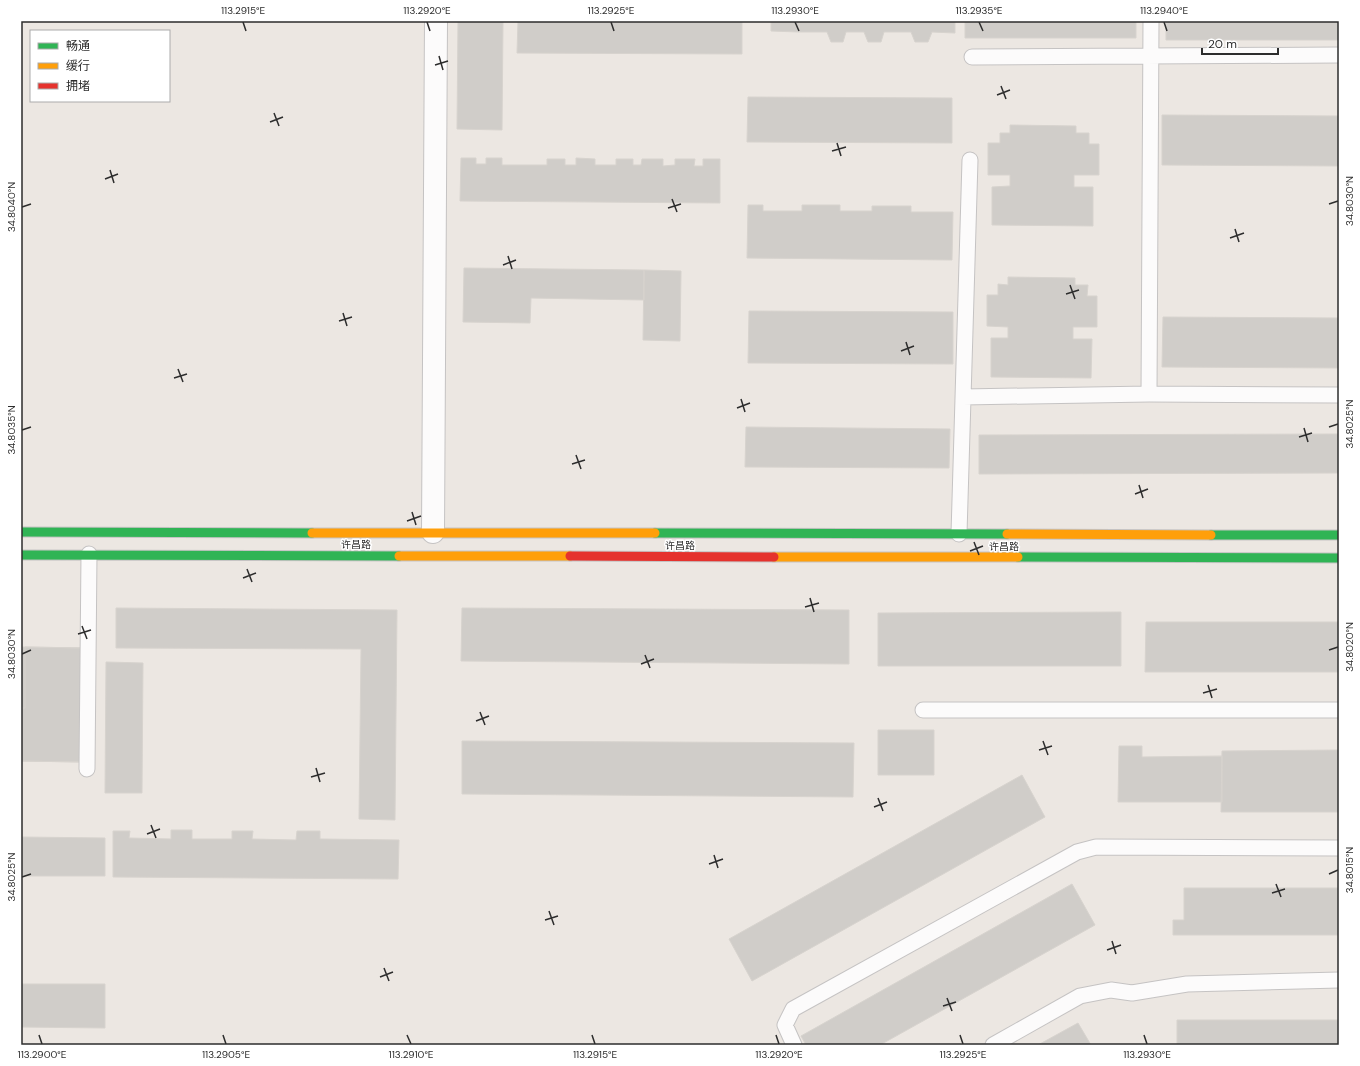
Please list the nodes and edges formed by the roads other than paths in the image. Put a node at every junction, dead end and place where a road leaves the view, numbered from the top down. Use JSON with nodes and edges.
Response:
{"nodes":[{"id":1,"x":436,"y":21,"type":"edge"},
{"id":2,"x":1151,"y":21,"type":"edge"},
{"id":3,"x":1339,"y":55,"type":"edge"},
{"id":4,"x":1151,"y":56,"type":"junction"},
{"id":5,"x":972,"y":57,"type":"dead end"},
{"id":6,"x":970,"y":160,"type":"dead end"},
{"id":7,"x":1149,"y":394,"type":"junction"},
{"id":8,"x":1339,"y":395,"type":"edge"},
{"id":9,"x":963,"y":398,"type":"junction"},
{"id":10,"x":21,"y":532,"type":"edge"},
{"id":11,"x":433,"y":532,"type":"junction"},
{"id":12,"x":959,"y":534,"type":"junction"},
{"id":13,"x":1339,"y":535,"type":"edge"},
{"id":14,"x":89,"y":554,"type":"junction"},
{"id":15,"x":21,"y":555,"type":"edge"},
{"id":16,"x":1339,"y":558,"type":"edge"},
{"id":17,"x":923,"y":710,"type":"dead end"},
{"id":18,"x":1339,"y":710,"type":"edge"},
{"id":19,"x":87,"y":769,"type":"dead end"},
{"id":20,"x":1339,"y":848,"type":"edge"},
{"id":21,"x":1339,"y":980,"type":"edge"},
{"id":22,"x":794,"y":1045,"type":"edge"},
{"id":23,"x":993,"y":1045,"type":"edge"}],
"edges":[{"from":1,"to":11,"type":"street"},
{"from":2,"to":4,"type":"lane"},
{"from":3,"to":4,"type":"lane"},
{"from":4,"to":5,"type":"lane"},
{"from":4,"to":7,"type":"lane"},
{"from":6,"to":9,"type":"lane"},
{"from":7,"to":8,"type":"lane"},
{"from":7,"to":9,"type":"lane"},
{"from":9,"to":12,"type":"lane"},
{"from":10,"to":11,"type":"street","name":"许昌路"},
{"from":11,"to":12,"type":"street","name":"许昌路"},
{"from":12,"to":13,"type":"street","name":"许昌路"},
{"from":14,"to":15,"type":"street","name":"许昌路"},
{"from":14,"to":16,"type":"street","name":"许昌路"},
{"from":14,"to":19,"type":"lane"},
{"from":17,"to":18,"type":"lane"},
{"from":20,"to":22,"type":"lane"},
{"from":21,"to":23,"type":"lane"}]}
